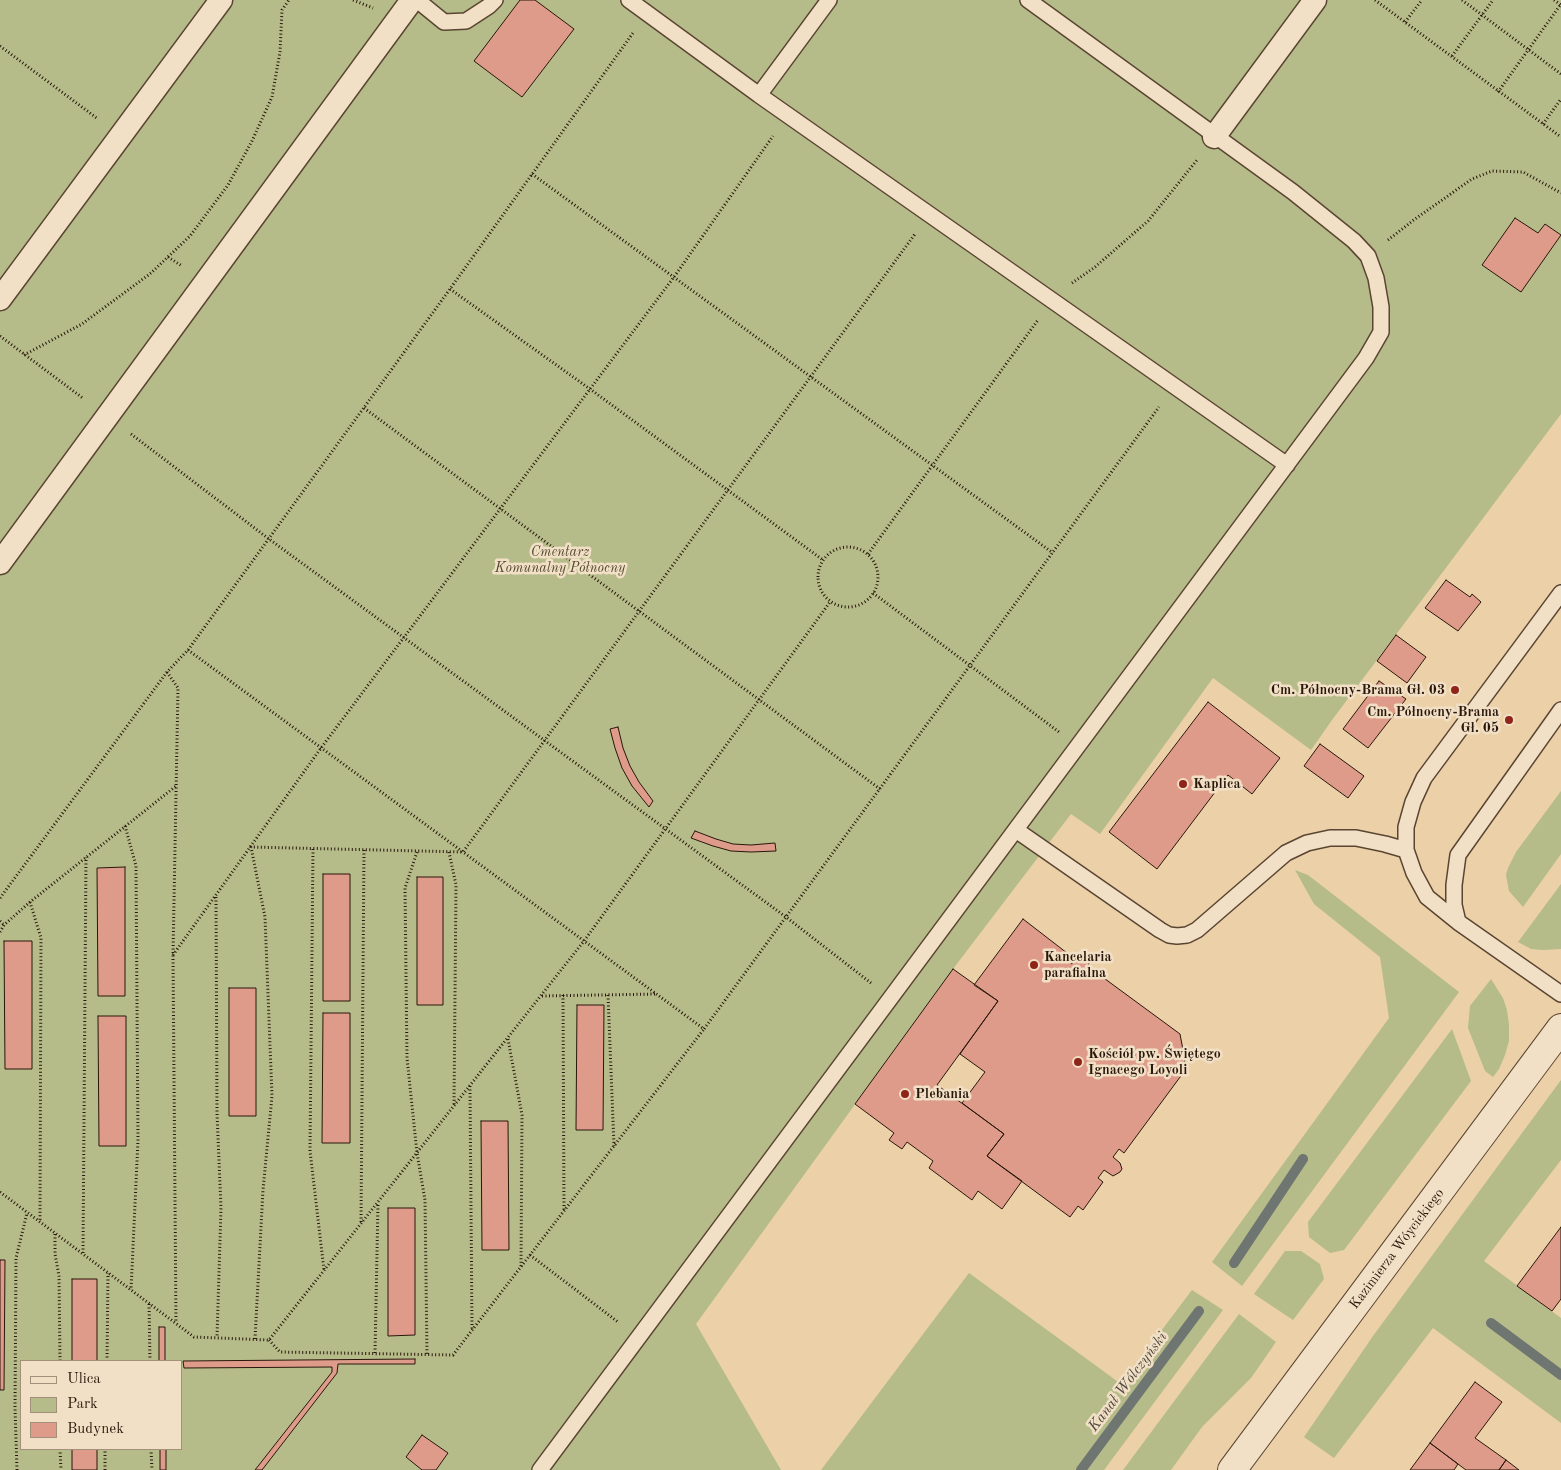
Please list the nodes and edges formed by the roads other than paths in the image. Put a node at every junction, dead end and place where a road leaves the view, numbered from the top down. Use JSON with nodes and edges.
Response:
{"nodes":[{"id":1,"x":221,"y":0,"type":"edge"},
{"id":2,"x":412,"y":0,"type":"edge"},
{"id":3,"x":417,"y":0,"type":"edge"},
{"id":4,"x":495,"y":0,"type":"edge"},
{"id":5,"x":629,"y":0,"type":"edge"},
{"id":6,"x":829,"y":0,"type":"edge"},
{"id":7,"x":1028,"y":0,"type":"edge"},
{"id":8,"x":1315,"y":0,"type":"edge"},
{"id":9,"x":759,"y":94,"type":"junction"},
{"id":10,"x":1214,"y":137,"type":"junction"},
{"id":11,"x":0,"y":299,"type":"edge"},
{"id":12,"x":1287,"y":465,"type":"junction"},
{"id":13,"x":0,"y":563,"type":"edge"},
{"id":14,"x":1561,"y":593,"type":"edge"},
{"id":15,"x":1561,"y":710,"type":"edge"},
{"id":16,"x":1016,"y":830,"type":"junction"},
{"id":17,"x":1406,"y":850,"type":"junction"},
{"id":18,"x":1458,"y":922,"type":"junction"},
{"id":19,"x":1561,"y":994,"type":"edge"},
{"id":20,"x":1561,"y":1028,"type":"edge"},
{"id":21,"x":540,"y":1470,"type":"edge"},
{"id":22,"x":1232,"y":1470,"type":"edge"}],
"edges":[{"from":1,"to":11,"type":"street"},
{"from":2,"to":13,"type":"street"},
{"from":3,"to":4,"type":"lane"},
{"from":5,"to":9,"type":"lane"},
{"from":6,"to":9,"type":"lane"},
{"from":7,"to":10,"type":"lane"},
{"from":8,"to":10,"type":"street"},
{"from":9,"to":12,"type":"lane"},
{"from":10,"to":12,"type":"lane"},
{"from":12,"to":16,"type":"lane"},
{"from":14,"to":17,"type":"lane"},
{"from":15,"to":18,"type":"lane"},
{"from":16,"to":17,"type":"lane"},
{"from":16,"to":21,"type":"lane"},
{"from":17,"to":18,"type":"lane"},
{"from":18,"to":19,"type":"lane"},
{"from":20,"to":22,"type":"street","name":"Kazimierza Wóycickiego"}]}
